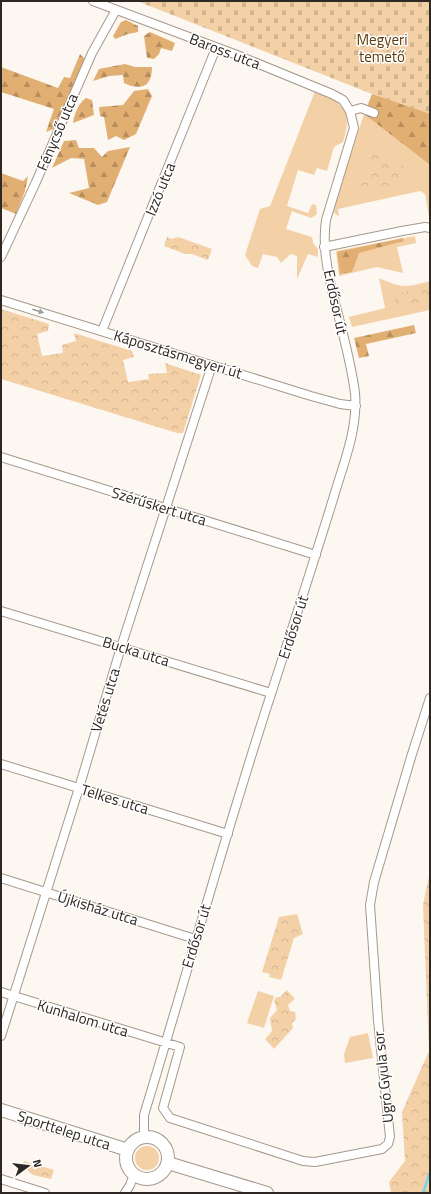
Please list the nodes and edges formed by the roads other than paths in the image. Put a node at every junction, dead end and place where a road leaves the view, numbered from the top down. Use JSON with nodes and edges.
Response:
{"nodes":[{"id":1,"x":93,"y":1,"type":"edge"},
{"id":2,"x":116,"y":10,"type":"junction"},
{"id":3,"x":216,"y":48,"type":"junction"},
{"id":4,"x":350,"y":111,"type":"junction"},
{"id":5,"x":374,"y":113,"type":"dead end"},
{"id":6,"x":430,"y":228,"type":"edge"},
{"id":7,"x":324,"y":247,"type":"junction"},
{"id":8,"x":1,"y":256,"type":"edge"},
{"id":9,"x":1,"y":300,"type":"edge"},
{"id":10,"x":102,"y":331,"type":"junction"},
{"id":11,"x":212,"y":365,"type":"junction"},
{"id":12,"x":356,"y":406,"type":"junction"},
{"id":13,"x":1,"y":457,"type":"edge"},
{"id":14,"x":166,"y":508,"type":"junction"},
{"id":15,"x":316,"y":555,"type":"junction"},
{"id":16,"x":1,"y":610,"type":"edge"},
{"id":17,"x":121,"y":647,"type":"junction"},
{"id":18,"x":271,"y":693,"type":"junction"},
{"id":19,"x":430,"y":698,"type":"edge"},
{"id":20,"x":1,"y":764,"type":"edge"},
{"id":21,"x":79,"y":788,"type":"junction"},
{"id":22,"x":228,"y":834,"type":"junction"},
{"id":23,"x":1,"y":878,"type":"edge"},
{"id":24,"x":46,"y":892,"type":"junction"},
{"id":25,"x":195,"y":938,"type":"junction"},
{"id":26,"x":1,"y":992,"type":"edge"},
{"id":27,"x":13,"y":996,"type":"junction"},
{"id":28,"x":1,"y":1036,"type":"edge"},
{"id":29,"x":164,"y":1043,"type":"junction"},
{"id":30,"x":1,"y":1110,"type":"edge"},
{"id":31,"x":144,"y":1137,"type":"junction"},
{"id":32,"x":128,"y":1150,"type":"junction"},
{"id":33,"x":168,"y":1163,"type":"junction"},
{"id":34,"x":134,"y":1174,"type":"junction"},
{"id":35,"x":1,"y":1179,"type":"edge"},
{"id":36,"x":45,"y":1193,"type":"edge"},
{"id":37,"x":125,"y":1193,"type":"edge"},
{"id":38,"x":267,"y":1193,"type":"edge"}],
"edges":[{"from":1,"to":2,"type":"street","name":"Baross utca"},
{"from":2,"to":3,"type":"street","name":"Baross utca"},
{"from":2,"to":8,"type":"street","name":"Fénycső utca"},
{"from":3,"to":4,"type":"street","name":"Baross utca"},
{"from":3,"to":10,"type":"street","name":"Izzó utca"},
{"from":4,"to":5,"type":"street"},
{"from":4,"to":7,"type":"street","name":"Erdősor út"},
{"from":6,"to":7,"type":"street"},
{"from":7,"to":12,"type":"street","name":"Erdősor út"},
{"from":9,"to":10,"type":"street","name":"Káposztásmegyeri út","one_way":true},
{"from":10,"to":11,"type":"street","name":"Káposztásmegyeri út"},
{"from":11,"to":12,"type":"street","name":"Káposztásmegyeri út"},
{"from":11,"to":14,"type":"street","name":"Vetés utca"},
{"from":12,"to":15,"type":"street","name":"Erdősor út"},
{"from":13,"to":14,"type":"street","name":"Szérűskert utca"},
{"from":14,"to":15,"type":"street","name":"Szérűskert utca"},
{"from":14,"to":17,"type":"street","name":"Vetés utca"},
{"from":15,"to":18,"type":"street","name":"Erdősor út"},
{"from":16,"to":17,"type":"street","name":"Bucka utca"},
{"from":17,"to":18,"type":"street","name":"Bucka utca"},
{"from":17,"to":21,"type":"street","name":"Vetés utca"},
{"from":18,"to":22,"type":"street","name":"Erdősor út"},
{"from":19,"to":29,"type":"street","name":"Ugró Gyula sor"},
{"from":20,"to":21,"type":"street","name":"Telkes utca"},
{"from":21,"to":22,"type":"street","name":"Telkes utca"},
{"from":21,"to":24,"type":"street","name":"Vetés utca"},
{"from":22,"to":25,"type":"street","name":"Erdősor út"},
{"from":23,"to":24,"type":"street","name":"Újkisház utca"},
{"from":24,"to":25,"type":"street","name":"Újkisház utca"},
{"from":24,"to":27,"type":"street","name":"Vetés utca"},
{"from":25,"to":29,"type":"street","name":"Erdősor út"},
{"from":26,"to":27,"type":"street","name":"Kunhalom utca"},
{"from":27,"to":28,"type":"street","name":"Vetés utca"},
{"from":27,"to":29,"type":"street","name":"Kunhalom utca"},
{"from":29,"to":31,"type":"street","name":"Erdősor út"},
{"from":30,"to":32,"type":"street","name":"Sporttelep utca"},
{"from":31,"to":32,"type":"street","name":"Sporttelep utca"},
{"from":31,"to":33,"type":"street"},
{"from":32,"to":34,"type":"street","name":"Sporttelep utca"},
{"from":33,"to":34,"type":"street"},
{"from":33,"to":38,"type":"street"},
{"from":34,"to":37,"type":"street"},
{"from":35,"to":36,"type":"street"}]}
